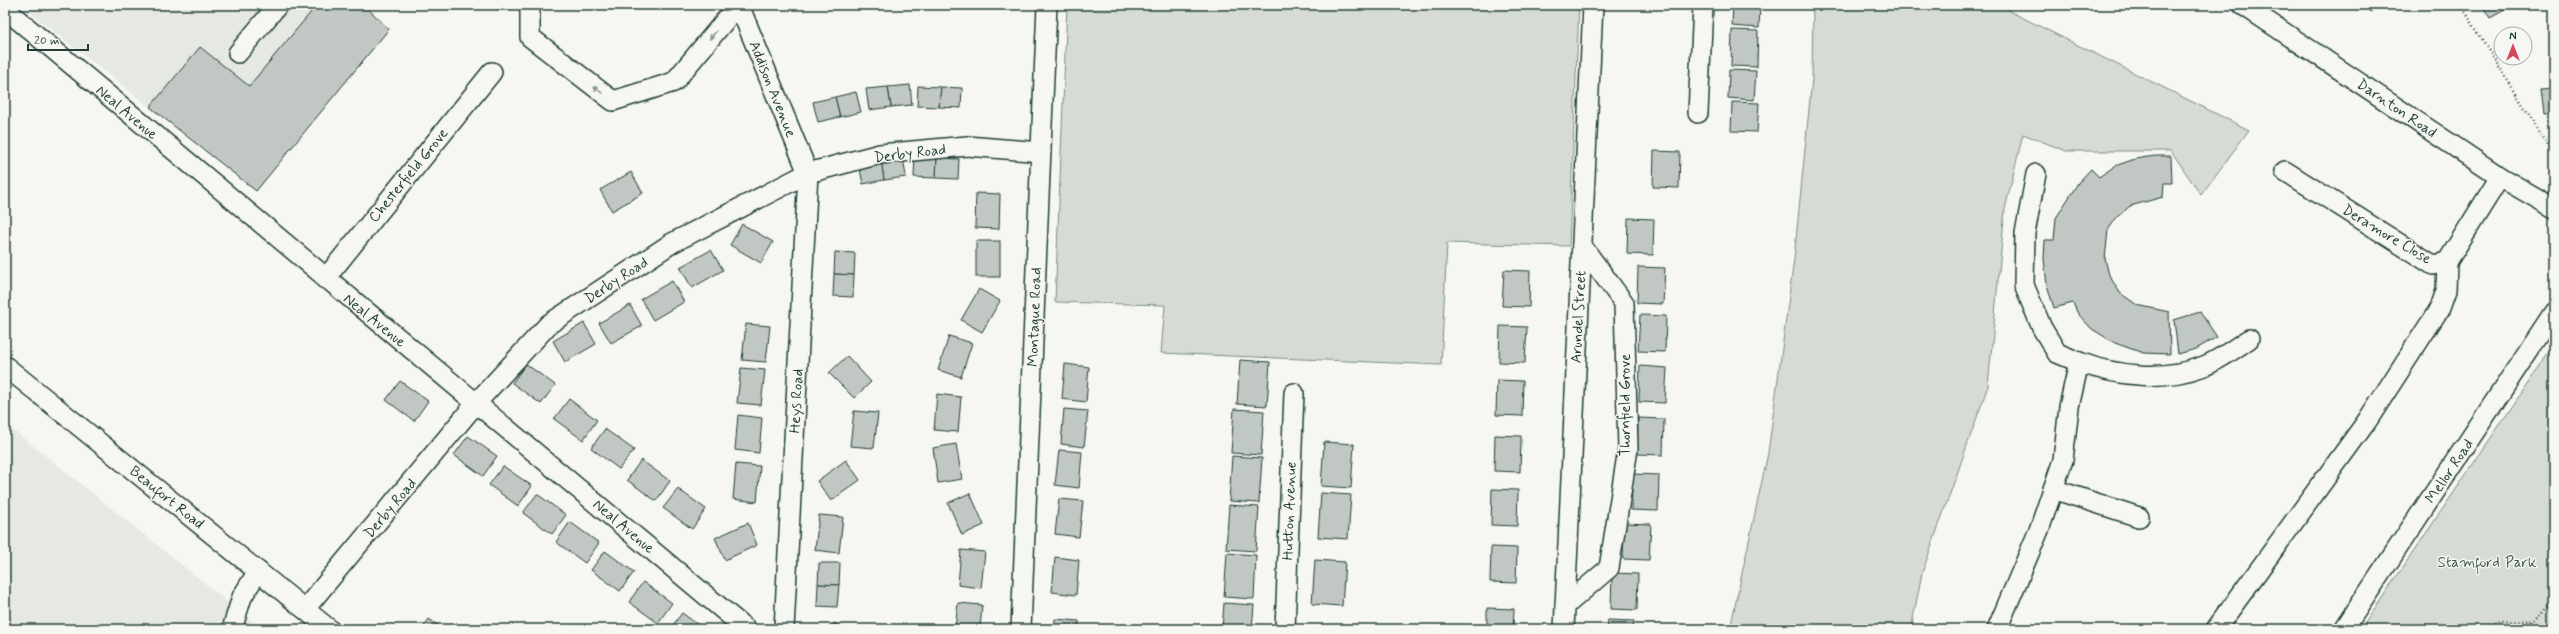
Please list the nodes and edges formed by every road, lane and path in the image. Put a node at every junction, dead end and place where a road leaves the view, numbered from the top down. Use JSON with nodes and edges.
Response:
{"nodes":[{"id":1,"x":278,"y":5,"type":"edge"},
{"id":2,"x":530,"y":5,"type":"edge"},
{"id":3,"x":738,"y":5,"type":"edge"},
{"id":4,"x":1047,"y":5,"type":"edge"},
{"id":5,"x":1593,"y":5,"type":"edge"},
{"id":6,"x":1703,"y":5,"type":"edge"},
{"id":7,"x":2243,"y":5,"type":"edge"},
{"id":8,"x":2461,"y":5,"type":"edge"},
{"id":9,"x":5,"y":9,"type":"edge"},
{"id":10,"x":238,"y":53,"type":"dead end"},
{"id":11,"x":492,"y":72,"type":"dead end"},
{"id":12,"x":1698,"y":113,"type":"dead end"},
{"id":13,"x":1041,"y":152,"type":"junction"},
{"id":14,"x":2554,"y":155,"type":"edge"},
{"id":15,"x":2285,"y":171,"type":"dead end"},
{"id":16,"x":808,"y":173,"type":"junction"},
{"id":17,"x":2036,"y":174,"type":"dead end"},
{"id":18,"x":2500,"y":177,"type":"junction"},
{"id":19,"x":2554,"y":208,"type":"edge"},
{"id":20,"x":1582,"y":246,"type":"junction"},
{"id":21,"x":2447,"y":262,"type":"junction"},
{"id":22,"x":325,"y":279,"type":"junction"},
{"id":23,"x":2554,"y":312,"type":"edge"},
{"id":24,"x":2249,"y":339,"type":"dead end"},
{"id":25,"x":2079,"y":362,"type":"junction"},
{"id":26,"x":5,"y":366,"type":"edge"},
{"id":27,"x":1294,"y":394,"type":"dead end"},
{"id":28,"x":477,"y":402,"type":"junction"},
{"id":29,"x":2053,"y":489,"type":"junction"},
{"id":30,"x":2139,"y":518,"type":"dead end"},
{"id":31,"x":258,"y":571,"type":"junction"},
{"id":32,"x":2554,"y":601,"type":"edge"},
{"id":33,"x":1565,"y":606,"type":"junction"},
{"id":34,"x":305,"y":609,"type":"junction"},
{"id":35,"x":2533,"y":622,"type":"junction"},
{"id":36,"x":232,"y":629,"type":"edge"},
{"id":37,"x":329,"y":629,"type":"edge"},
{"id":38,"x":746,"y":629,"type":"edge"},
{"id":39,"x":784,"y":629,"type":"edge"},
{"id":40,"x":1021,"y":629,"type":"edge"},
{"id":41,"x":1285,"y":629,"type":"edge"},
{"id":42,"x":1564,"y":629,"type":"edge"},
{"id":43,"x":1997,"y":629,"type":"edge"},
{"id":44,"x":2216,"y":629,"type":"edge"},
{"id":45,"x":2344,"y":629,"type":"edge"},
{"id":46,"x":2488,"y":629,"type":"edge"},
{"id":47,"x":2526,"y":629,"type":"edge"}],
"edges":[{"from":1,"to":10,"type":"street"},
{"from":3,"to":2,"type":"street","one_way":true},
{"from":3,"to":16,"type":"street","name":"Addison Avenue"},
{"from":4,"to":13,"type":"street","name":"Montague Road"},
{"from":5,"to":20,"type":"street","name":"Arundel Street"},
{"from":6,"to":12,"type":"street"},
{"from":7,"to":18,"type":"street","name":"Darnton Road"},
{"from":8,"to":14,"type":"path"},
{"from":9,"to":22,"type":"street","name":"Neal Avenue"},
{"from":11,"to":22,"type":"street","name":"Chesterfield Grove"},
{"from":13,"to":16,"type":"street","name":"Derby Road"},
{"from":13,"to":40,"type":"street","name":"Montague Road"},
{"from":15,"to":21,"type":"street","name":"Deramore Close"},
{"from":16,"to":28,"type":"street","name":"Derby Road"},
{"from":16,"to":39,"type":"street","name":"Heys Road"},
{"from":17,"to":25,"type":"street"},
{"from":18,"to":19,"type":"street","name":"Darnton Road"},
{"from":18,"to":21,"type":"street","name":"Deramore Close"},
{"from":20,"to":33,"type":"street","name":"Arundel Street"},
{"from":20,"to":33,"type":"street","name":"Thornfield Grove"},
{"from":21,"to":44,"type":"street"},
{"from":22,"to":28,"type":"street","name":"Neal Avenue"},
{"from":23,"to":45,"type":"street","name":"Mellor Road"},
{"from":24,"to":25,"type":"street"},
{"from":25,"to":29,"type":"street"},
{"from":26,"to":31,"type":"street","name":"Beaufort Road"},
{"from":27,"to":41,"type":"street","name":"Hutton Avenue"},
{"from":28,"to":34,"type":"street","name":"Derby Road"},
{"from":28,"to":38,"type":"street","name":"Neal Avenue"},
{"from":29,"to":30,"type":"street"},
{"from":29,"to":43,"type":"street"},
{"from":31,"to":34,"type":"street","name":"Beaufort Road"},
{"from":31,"to":36,"type":"street"},
{"from":32,"to":35,"type":"path"},
{"from":33,"to":42,"type":"street","name":"Arundel Street"},
{"from":34,"to":37,"type":"street","name":"Beaufort Road"},
{"from":35,"to":46,"type":"path"},
{"from":35,"to":47,"type":"path"}]}
